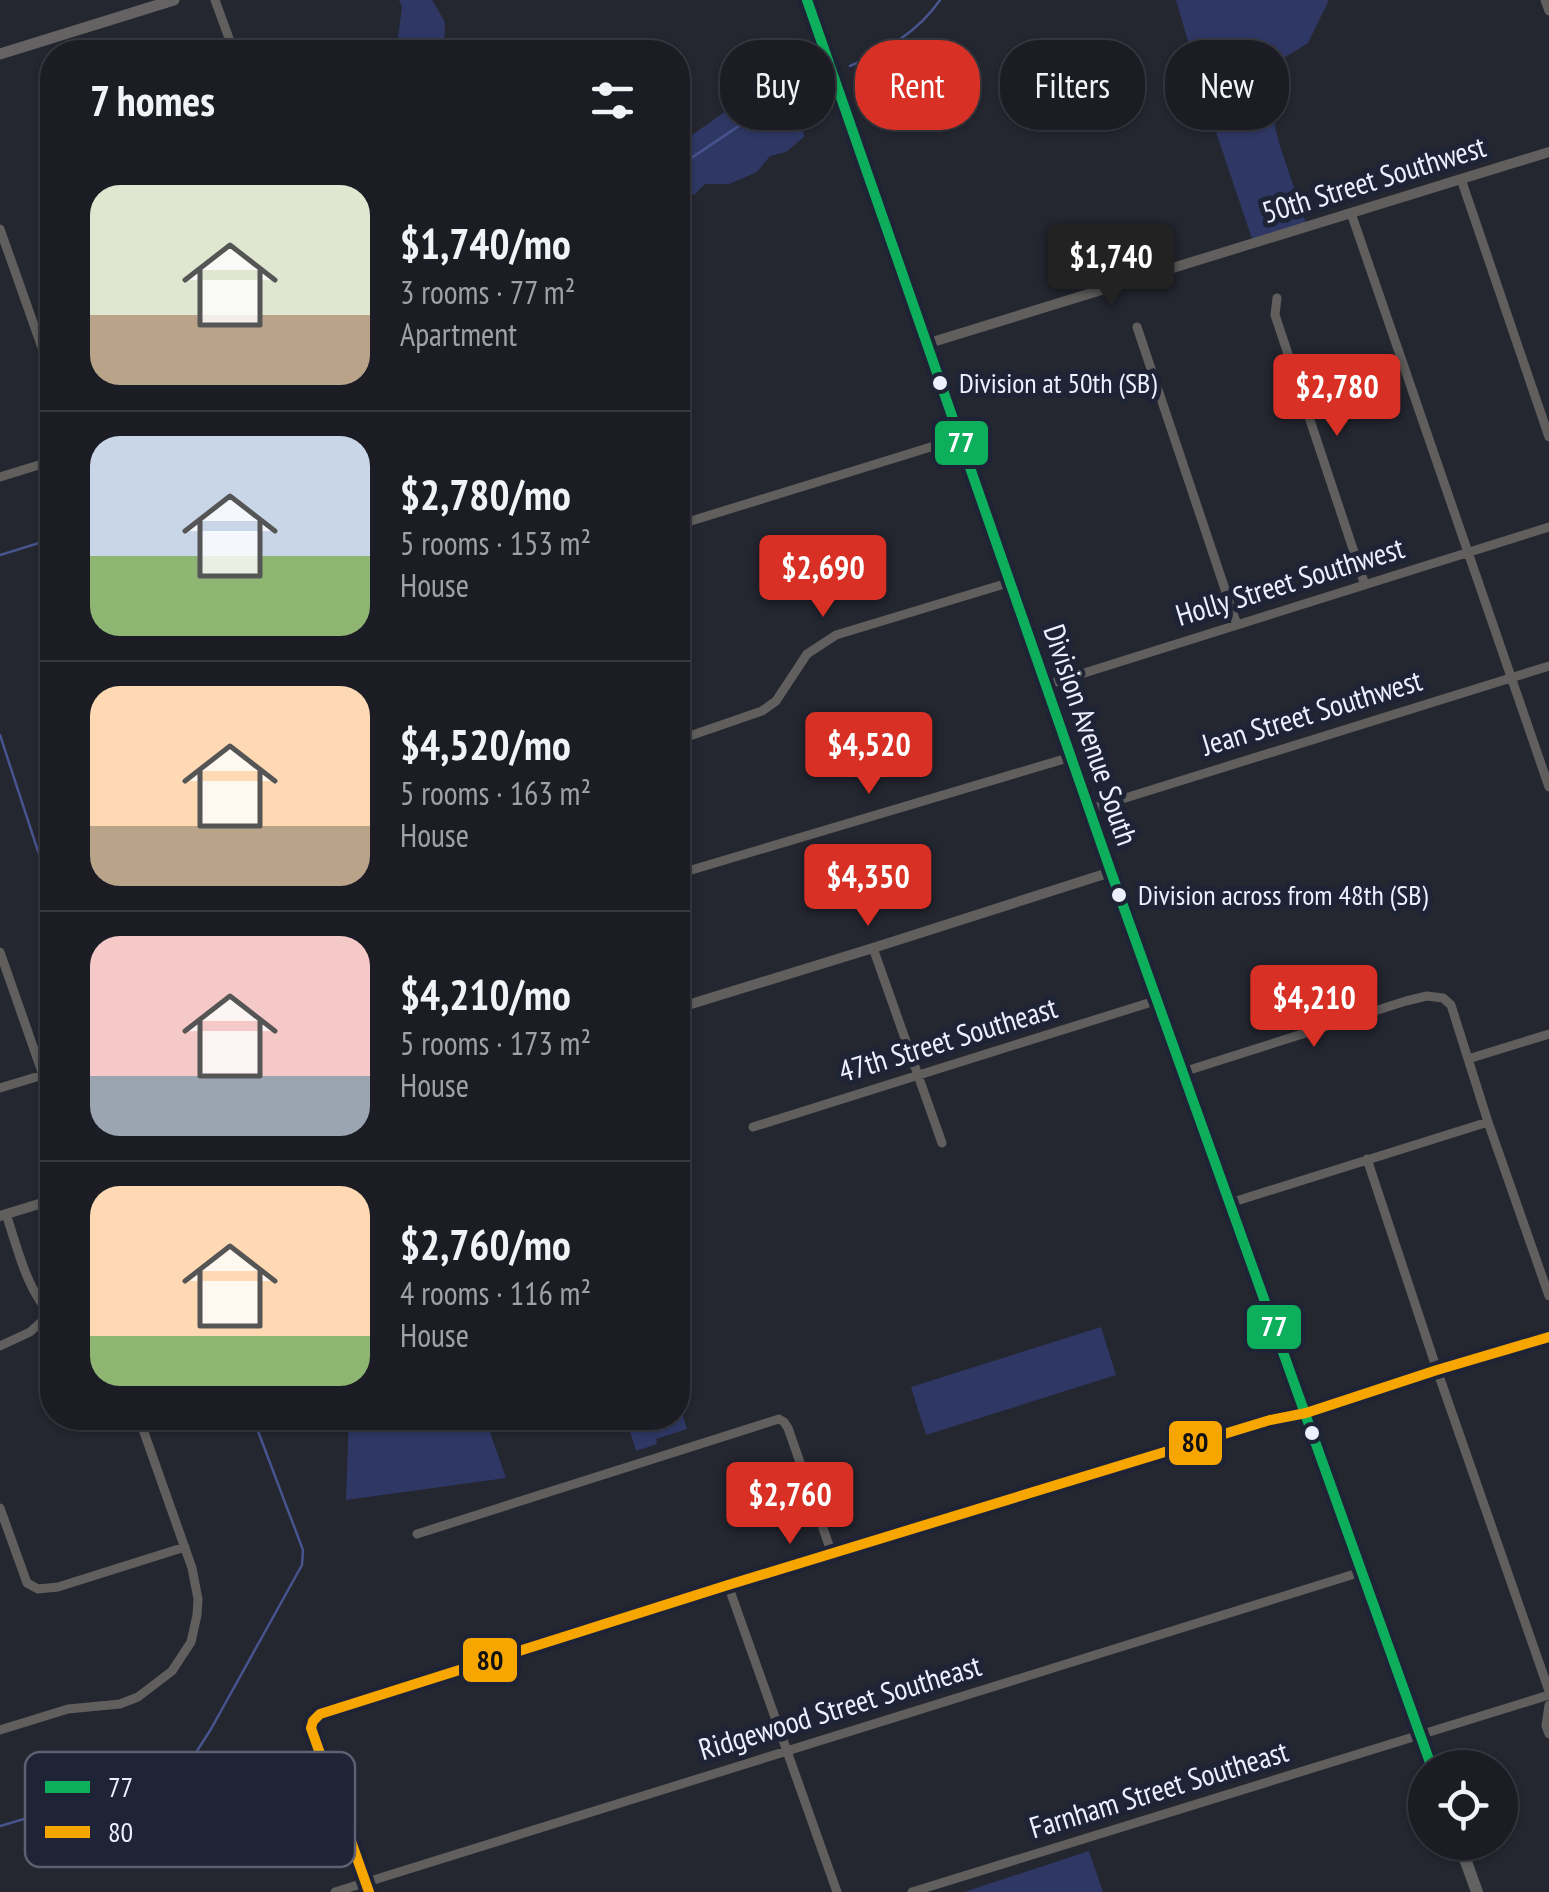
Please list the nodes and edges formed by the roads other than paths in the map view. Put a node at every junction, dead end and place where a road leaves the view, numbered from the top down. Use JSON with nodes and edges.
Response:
{"nodes":[{"id":1,"x":174,"y":0,"type":"edge"},
{"id":2,"x":215,"y":0,"type":"edge"},
{"id":3,"x":808,"y":0,"type":"edge"},
{"id":4,"x":1545,"y":0,"type":"edge"},
{"id":5,"x":1549,"y":11,"type":"edge"},
{"id":6,"x":45,"y":40,"type":"edge"},
{"id":7,"x":230,"y":40,"type":"edge"},
{"id":8,"x":40,"y":42,"type":"edge"},
{"id":9,"x":0,"y":54,"type":"edge"},
{"id":10,"x":1549,"y":152,"type":"edge"},
{"id":11,"x":1461,"y":179,"type":"junction"},
{"id":12,"x":1351,"y":213,"type":"junction"},
{"id":13,"x":0,"y":230,"type":"edge"},
{"id":14,"x":1277,"y":298,"type":"dead end"},
{"id":15,"x":1138,"y":326,"type":"dead end"},
{"id":16,"x":40,"y":342,"type":"edge"},
{"id":17,"x":926,"y":344,"type":"junction"},
{"id":18,"x":1549,"y":437,"type":"edge"},
{"id":19,"x":960,"y":438,"type":"junction"},
{"id":20,"x":40,"y":465,"type":"edge"},
{"id":21,"x":0,"y":478,"type":"edge"},
{"id":22,"x":690,"y":521,"type":"edge"},
{"id":23,"x":1549,"y":527,"type":"edge"},
{"id":24,"x":1467,"y":553,"type":"junction"},
{"id":25,"x":1010,"y":582,"type":"junction"},
{"id":26,"x":1364,"y":585,"type":"junction"},
{"id":27,"x":1237,"y":625,"type":"junction"},
{"id":28,"x":1549,"y":666,"type":"edge"},
{"id":29,"x":1511,"y":678,"type":"junction"},
{"id":30,"x":1046,"y":685,"type":"junction"},
{"id":31,"x":690,"y":736,"type":"edge"},
{"id":32,"x":1071,"y":757,"type":"junction"},
{"id":33,"x":1549,"y":786,"type":"edge"},
{"id":34,"x":1090,"y":809,"type":"junction"},
{"id":35,"x":690,"y":870,"type":"edge"},
{"id":36,"x":1111,"y":872,"type":"junction"},
{"id":37,"x":872,"y":948,"type":"junction"},
{"id":38,"x":0,"y":952,"type":"edge"},
{"id":39,"x":1158,"y":1000,"type":"junction"},
{"id":40,"x":690,"y":1004,"type":"edge"},
{"id":41,"x":1549,"y":1034,"type":"edge"},
{"id":42,"x":40,"y":1054,"type":"edge"},
{"id":43,"x":1468,"y":1059,"type":"junction"},
{"id":44,"x":1183,"y":1072,"type":"junction"},
{"id":45,"x":918,"y":1075,"type":"junction"},
{"id":46,"x":40,"y":1077,"type":"edge"},
{"id":47,"x":0,"y":1088,"type":"edge"},
{"id":48,"x":1488,"y":1122,"type":"junction"},
{"id":49,"x":754,"y":1127,"type":"dead end"},
{"id":50,"x":942,"y":1143,"type":"dead end"},
{"id":51,"x":1367,"y":1160,"type":"junction"},
{"id":52,"x":1230,"y":1203,"type":"junction"},
{"id":53,"x":40,"y":1204,"type":"edge"},
{"id":54,"x":3,"y":1215,"type":"edge"},
{"id":55,"x":1549,"y":1296,"type":"edge"},
{"id":56,"x":40,"y":1302,"type":"edge"},
{"id":57,"x":40,"y":1324,"type":"edge"},
{"id":58,"x":1549,"y":1337,"type":"edge"},
{"id":59,"x":0,"y":1346,"type":"edge"},
{"id":60,"x":1437,"y":1370,"type":"junction"},
{"id":61,"x":1306,"y":1413,"type":"junction"},
{"id":62,"x":143,"y":1430,"type":"edge"},
{"id":63,"x":0,"y":1508,"type":"edge"},
{"id":64,"x":418,"y":1534,"type":"dead end"},
{"id":65,"x":185,"y":1547,"type":"junction"},
{"id":66,"x":832,"y":1554,"type":"junction"},
{"id":67,"x":1361,"y":1572,"type":"junction"},
{"id":68,"x":728,"y":1586,"type":"junction"},
{"id":69,"x":1549,"y":1693,"type":"edge"},
{"id":70,"x":1549,"y":1705,"type":"edge"},
{"id":71,"x":0,"y":1730,"type":"edge"},
{"id":72,"x":1549,"y":1734,"type":"edge"},
{"id":73,"x":1420,"y":1736,"type":"junction"},
{"id":74,"x":1425,"y":1750,"type":"edge"},
{"id":75,"x":787,"y":1751,"type":"junction"},
{"id":76,"x":320,"y":1752,"type":"edge"},
{"id":77,"x":355,"y":1851,"type":"edge"},
{"id":78,"x":1465,"y":1860,"type":"edge"},
{"id":79,"x":368,"y":1887,"type":"edge"},
{"id":80,"x":335,"y":1892,"type":"edge"},
{"id":81,"x":837,"y":1892,"type":"edge"},
{"id":82,"x":912,"y":1892,"type":"edge"},
{"id":83,"x":1477,"y":1892,"type":"edge"}],
"edges":[{"from":1,"to":6,"type":"main road"},
{"from":2,"to":7,"type":"street"},
{"from":3,"to":17,"type":"main road","name":"Division Avenue South"},
{"from":4,"to":5,"type":"street"},
{"from":8,"to":9,"type":"main road"},
{"from":10,"to":11,"type":"street","name":"50th Street Southwest"},
{"from":11,"to":12,"type":"street","name":"50th Street Southwest"},
{"from":11,"to":18,"type":"street"},
{"from":12,"to":17,"type":"street","name":"50th Street Southwest"},
{"from":12,"to":24,"type":"street"},
{"from":13,"to":16,"type":"street"},
{"from":14,"to":26,"type":"street"},
{"from":15,"to":27,"type":"street"},
{"from":17,"to":19,"type":"main road","name":"Division Avenue South"},
{"from":19,"to":22,"type":"street"},
{"from":19,"to":25,"type":"main road","name":"Division Avenue South"},
{"from":20,"to":21,"type":"street"},
{"from":23,"to":24,"type":"street","name":"Holly Street Southwest"},
{"from":24,"to":26,"type":"street","name":"Holly Street Southwest"},
{"from":24,"to":29,"type":"street"},
{"from":25,"to":30,"type":"main road","name":"Division Avenue South"},
{"from":25,"to":31,"type":"street"},
{"from":26,"to":27,"type":"street","name":"Holly Street Southwest"},
{"from":27,"to":30,"type":"street","name":"Holly Street Southwest"},
{"from":28,"to":29,"type":"street","name":"Jean Street Southwest"},
{"from":29,"to":33,"type":"street"},
{"from":29,"to":34,"type":"street","name":"Jean Street Southwest"},
{"from":30,"to":32,"type":"main road","name":"Division Avenue South"},
{"from":32,"to":34,"type":"main road","name":"Division Avenue South"},
{"from":32,"to":35,"type":"street"},
{"from":34,"to":36,"type":"main road","name":"Division Avenue South"},
{"from":36,"to":37,"type":"street"},
{"from":36,"to":39,"type":"main road","name":"Division Avenue South"},
{"from":37,"to":40,"type":"street"},
{"from":37,"to":45,"type":"street"},
{"from":38,"to":42,"type":"street"},
{"from":39,"to":44,"type":"main road","name":"Division Avenue South"},
{"from":39,"to":45,"type":"street","name":"47th Street Southeast"},
{"from":41,"to":43,"type":"street"},
{"from":43,"to":44,"type":"street"},
{"from":43,"to":48,"type":"street"},
{"from":44,"to":52,"type":"main road","name":"Division Avenue South"},
{"from":45,"to":49,"type":"street","name":"47th Street Southeast"},
{"from":45,"to":50,"type":"street"},
{"from":46,"to":47,"type":"street"},
{"from":48,"to":51,"type":"street"},
{"from":48,"to":55,"type":"street"},
{"from":51,"to":52,"type":"street"},
{"from":51,"to":60,"type":"street"},
{"from":52,"to":61,"type":"main road","name":"Division Avenue South"},
{"from":53,"to":54,"type":"street"},
{"from":54,"to":56,"type":"street"},
{"from":57,"to":59,"type":"street"},
{"from":58,"to":60,"type":"street"},
{"from":60,"to":61,"type":"street"},
{"from":60,"to":69,"type":"street"},
{"from":61,"to":66,"type":"street"},
{"from":61,"to":67,"type":"main road","name":"Division Avenue South"},
{"from":62,"to":65,"type":"street"},
{"from":63,"to":65,"type":"street"},
{"from":64,"to":66,"type":"street"},
{"from":65,"to":71,"type":"street"},
{"from":66,"to":68,"type":"street"},
{"from":67,"to":73,"type":"main road","name":"Division Avenue South"},
{"from":67,"to":75,"type":"street","name":"Ridgewood Street Southeast"},
{"from":68,"to":75,"type":"street"},
{"from":68,"to":76,"type":"street"},
{"from":69,"to":73,"type":"street","name":"Farnham Street Southeast"},
{"from":70,"to":72,"type":"street"},
{"from":73,"to":74,"type":"main road","name":"Division Avenue South"},
{"from":73,"to":82,"type":"street","name":"Farnham Street Southeast"},
{"from":75,"to":79,"type":"street","name":"Ridgewood Street Southeast"},
{"from":75,"to":81,"type":"street"},
{"from":77,"to":79,"type":"street"},
{"from":78,"to":83,"type":"main road"},
{"from":79,"to":80,"type":"street","name":"Ridgewood Street Southeast"}]}
